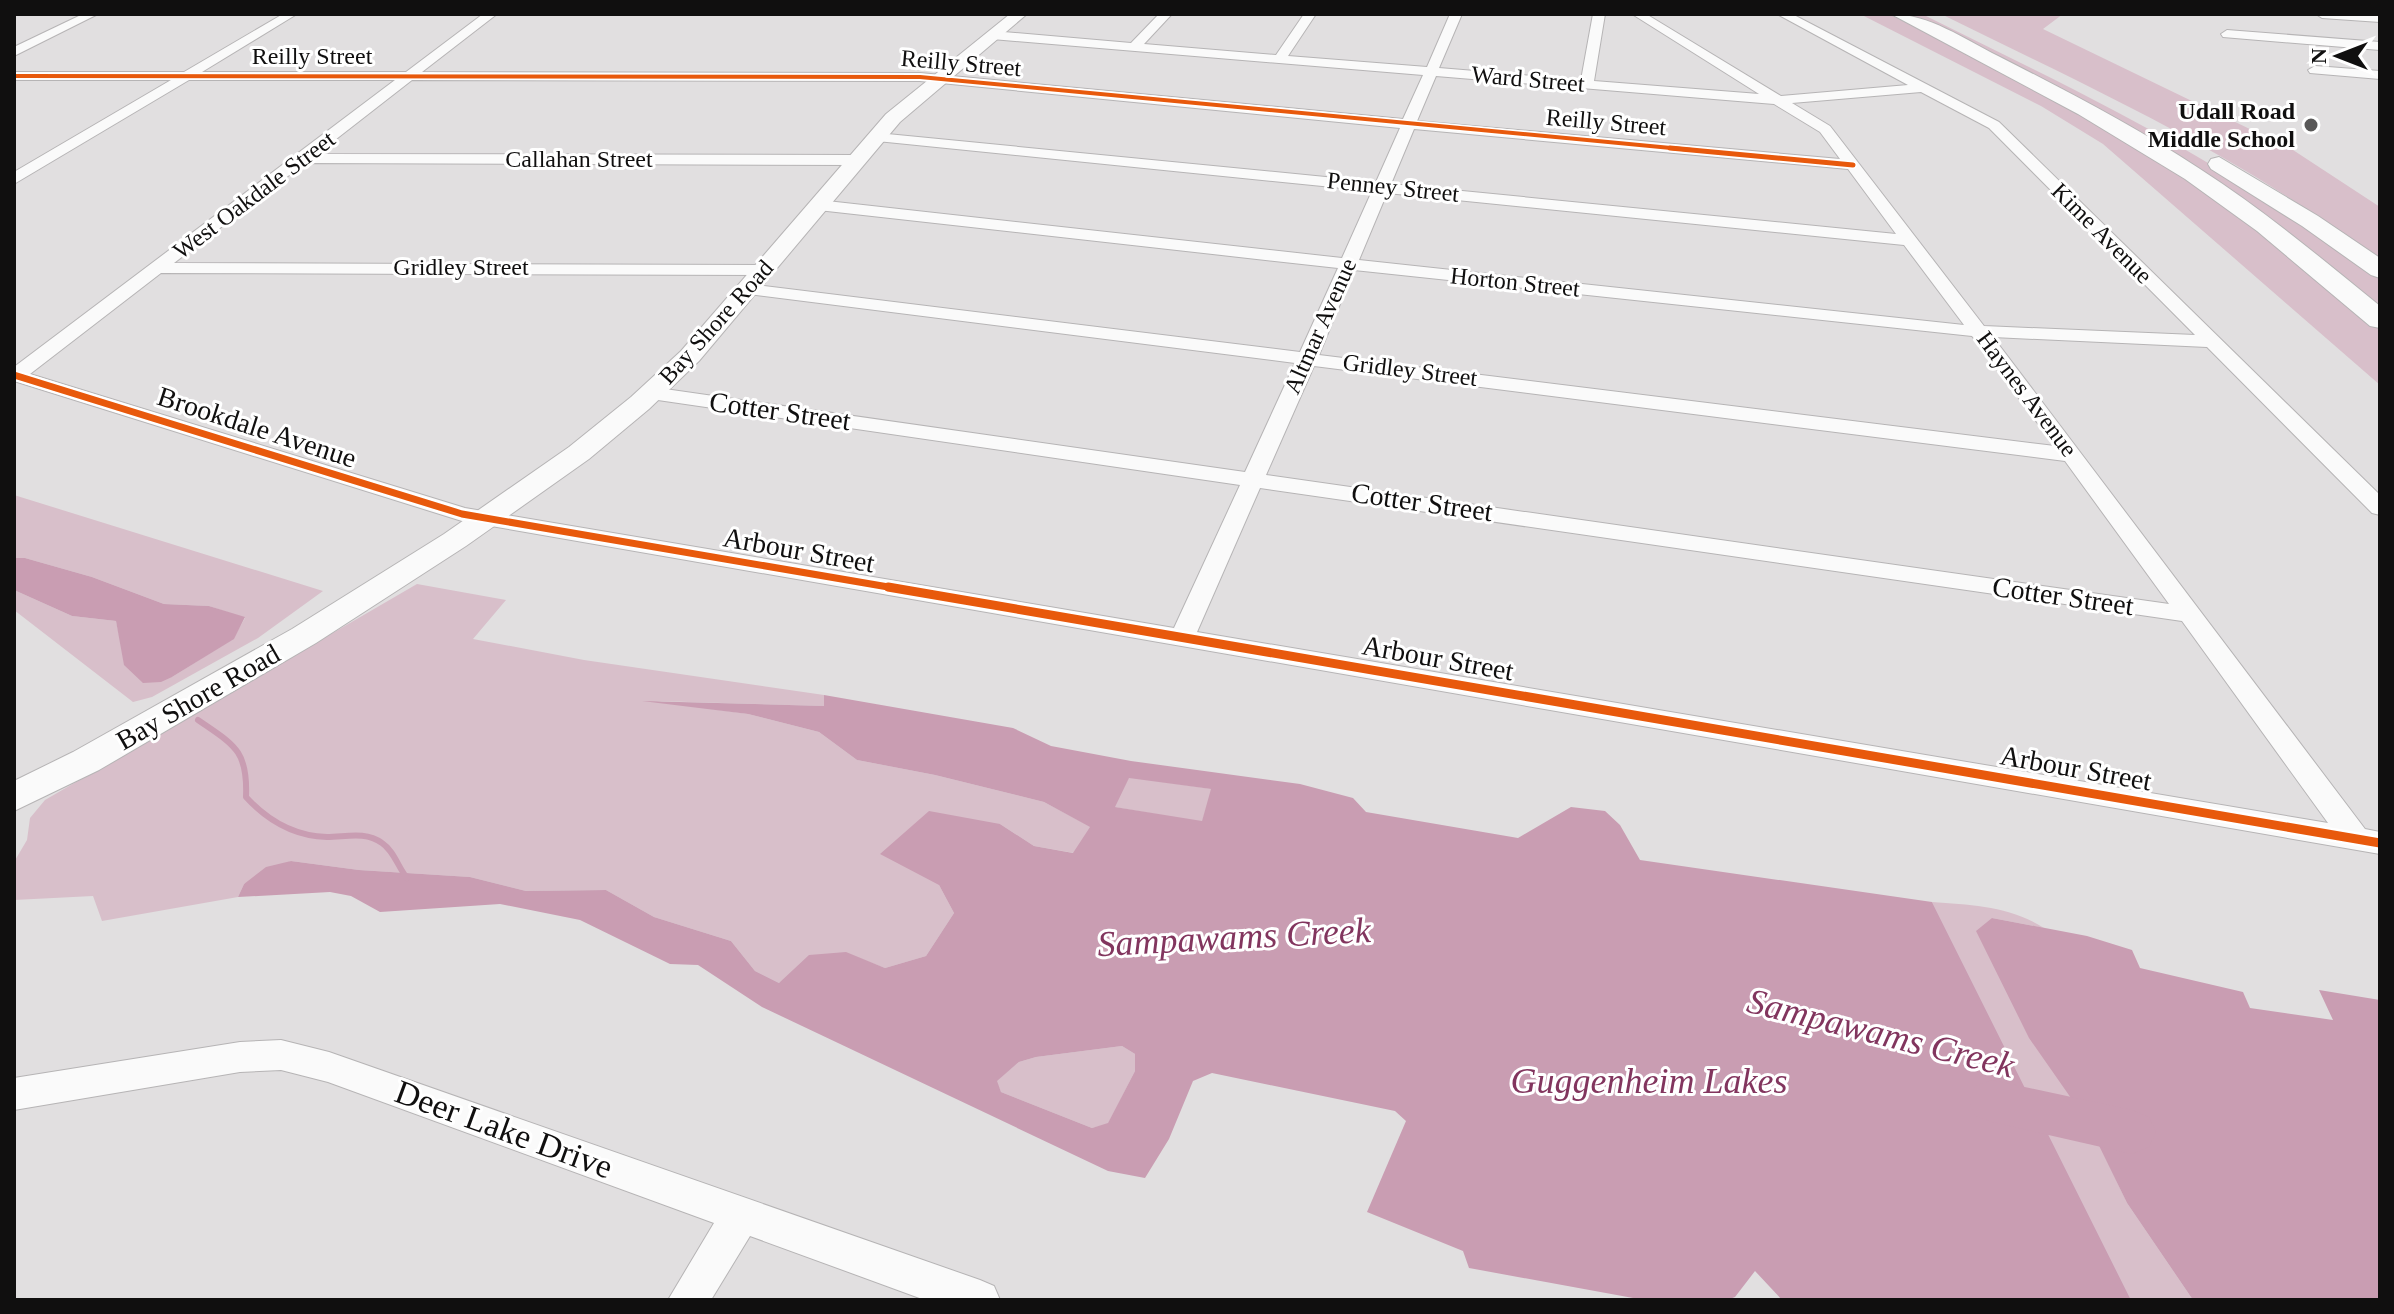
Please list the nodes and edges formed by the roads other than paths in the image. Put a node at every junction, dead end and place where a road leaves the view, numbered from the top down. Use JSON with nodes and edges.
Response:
{"nodes":[{"id":1,"x":92,"y":14,"type":"edge"},
{"id":2,"x":291,"y":14,"type":"edge"},
{"id":3,"x":491,"y":14,"type":"edge"},
{"id":4,"x":1019,"y":14,"type":"edge"},
{"id":5,"x":1166,"y":14,"type":"edge"},
{"id":6,"x":1310,"y":14,"type":"edge"},
{"id":7,"x":1456,"y":14,"type":"edge"},
{"id":8,"x":1599,"y":14,"type":"edge"},
{"id":9,"x":1638,"y":14,"type":"edge"},
{"id":10,"x":1783,"y":14,"type":"edge"},
{"id":11,"x":1900,"y":14,"type":"edge"},
{"id":12,"x":1929,"y":14,"type":"edge"},
{"id":13,"x":2322,"y":14,"type":"edge"},
{"id":14,"x":2380,"y":18,"type":"edge"},
{"id":15,"x":2227,"y":34,"type":"dead end"},
{"id":16,"x":992,"y":35,"type":"junction"},
{"id":17,"x":2380,"y":46,"type":"edge"},
{"id":18,"x":1134,"y":47,"type":"junction"},
{"id":19,"x":14,"y":52,"type":"edge"},
{"id":20,"x":1280,"y":58,"type":"junction"},
{"id":21,"x":2315,"y":70,"type":"dead end"},
{"id":22,"x":1431,"y":71,"type":"junction"},
{"id":23,"x":2380,"y":75,"type":"edge"},
{"id":24,"x":14,"y":76,"type":"edge"},
{"id":25,"x":186,"y":76,"type":"junction"},
{"id":26,"x":408,"y":76,"type":"junction"},
{"id":27,"x":936,"y":80,"type":"junction"},
{"id":28,"x":1587,"y":84,"type":"junction"},
{"id":29,"x":1922,"y":88,"type":"junction"},
{"id":30,"x":1779,"y":100,"type":"junction"},
{"id":31,"x":1407,"y":124,"type":"junction"},
{"id":32,"x":877,"y":137,"type":"junction"},
{"id":33,"x":302,"y":158,"type":"junction"},
{"id":34,"x":857,"y":160,"type":"junction"},
{"id":35,"x":1853,"y":165,"type":"junction"},
{"id":36,"x":14,"y":179,"type":"edge"},
{"id":37,"x":1381,"y":186,"type":"junction"},
{"id":38,"x":818,"y":205,"type":"junction"},
{"id":39,"x":1909,"y":240,"type":"junction"},
{"id":40,"x":1348,"y":263,"type":"junction"},
{"id":41,"x":157,"y":268,"type":"junction"},
{"id":42,"x":764,"y":270,"type":"junction"},
{"id":43,"x":2380,"y":270,"type":"edge"},
{"id":44,"x":748,"y":289,"type":"junction"},
{"id":45,"x":2380,"y":320,"type":"edge"},
{"id":46,"x":1980,"y":333,"type":"junction"},
{"id":47,"x":2213,"y":342,"type":"junction"},
{"id":48,"x":1308,"y":357,"type":"junction"},
{"id":49,"x":15,"y":375,"type":"edge"},
{"id":50,"x":651,"y":393,"type":"junction"},
{"id":51,"x":2072,"y":455,"type":"junction"},
{"id":52,"x":1253,"y":477,"type":"junction"},
{"id":53,"x":2380,"y":508,"type":"edge"},
{"id":54,"x":487,"y":518,"type":"junction"},
{"id":55,"x":377,"y":588,"type":"junction"},
{"id":56,"x":2191,"y":615,"type":"junction"},
{"id":57,"x":1182,"y":637,"type":"junction"},
{"id":58,"x":14,"y":791,"type":"edge"},
{"id":59,"x":14,"y":797,"type":"edge"},
{"id":60,"x":2368,"y":841,"type":"edge"},
{"id":61,"x":14,"y":1094,"type":"edge"},
{"id":62,"x":742,"y":1214,"type":"junction"},
{"id":63,"x":688,"y":1300,"type":"edge"},
{"id":64,"x":980,"y":1300,"type":"edge"}],
"edges":[{"from":1,"to":19,"type":"street"},
{"from":2,"to":25,"type":"street"},
{"from":3,"to":26,"type":"street","name":"West Oakdale Street"},
{"from":4,"to":16,"type":"main road","name":"Bay Shore Road"},
{"from":5,"to":18,"type":"street"},
{"from":6,"to":20,"type":"street"},
{"from":7,"to":22,"type":"street","name":"Altmar Avenue"},
{"from":8,"to":28,"type":"street"},
{"from":9,"to":30,"type":"street","name":"Haynes Avenue"},
{"from":10,"to":29,"type":"street","name":"Kime Avenue"},
{"from":11,"to":45,"type":"highway"},
{"from":12,"to":43,"type":"highway"},
{"from":13,"to":14,"type":"street"},
{"from":15,"to":17,"type":"street"},
{"from":16,"to":18,"type":"street","name":"Ward Street"},
{"from":16,"to":27,"type":"main road","name":"Bay Shore Road"},
{"from":18,"to":20,"type":"street","name":"Ward Street"},
{"from":20,"to":22,"type":"street","name":"Ward Street"},
{"from":21,"to":23,"type":"street"},
{"from":22,"to":28,"type":"street","name":"Ward Street"},
{"from":22,"to":31,"type":"street","name":"Altmar Avenue"},
{"from":24,"to":25,"type":"street","name":"Reilly Street"},
{"from":25,"to":26,"type":"street","name":"Reilly Street"},
{"from":25,"to":36,"type":"street"},
{"from":26,"to":27,"type":"street","name":"Reilly Street"},
{"from":26,"to":33,"type":"street","name":"West Oakdale Street"},
{"from":27,"to":31,"type":"street","name":"Reilly Street"},
{"from":27,"to":32,"type":"main road","name":"Bay Shore Road"},
{"from":28,"to":30,"type":"street","name":"Ward Street"},
{"from":29,"to":30,"type":"street","name":"Ward Street"},
{"from":29,"to":47,"type":"street","name":"Kime Avenue"},
{"from":30,"to":35,"type":"street","name":"Haynes Avenue"},
{"from":31,"to":35,"type":"street","name":"Reilly Street"},
{"from":31,"to":37,"type":"street","name":"Altmar Avenue"},
{"from":32,"to":34,"type":"main road","name":"Bay Shore Road"},
{"from":32,"to":37,"type":"street","name":"Penney Street"},
{"from":33,"to":34,"type":"street","name":"Callahan Street"},
{"from":33,"to":41,"type":"street","name":"West Oakdale Street"},
{"from":34,"to":38,"type":"main road","name":"Bay Shore Road"},
{"from":35,"to":39,"type":"street","name":"Haynes Avenue"},
{"from":37,"to":39,"type":"street","name":"Penney Street"},
{"from":37,"to":40,"type":"street","name":"Altmar Avenue"},
{"from":38,"to":40,"type":"street","name":"Horton Street"},
{"from":38,"to":42,"type":"main road","name":"Bay Shore Road"},
{"from":39,"to":46,"type":"street","name":"Haynes Avenue"},
{"from":40,"to":46,"type":"street","name":"Horton Street"},
{"from":40,"to":48,"type":"street","name":"Altmar Avenue"},
{"from":41,"to":42,"type":"street","name":"Gridley Street"},
{"from":41,"to":49,"type":"street","name":"West Oakdale Street"},
{"from":42,"to":44,"type":"main road","name":"Bay Shore Road"},
{"from":44,"to":48,"type":"street","name":"Gridley Street"},
{"from":44,"to":50,"type":"main road","name":"Bay Shore Road"},
{"from":46,"to":47,"type":"street","name":"Horton Street"},
{"from":46,"to":51,"type":"street","name":"Haynes Avenue"},
{"from":47,"to":53,"type":"street","name":"Kime Avenue"},
{"from":48,"to":51,"type":"street","name":"Gridley Street"},
{"from":48,"to":52,"type":"street","name":"Altmar Avenue"},
{"from":49,"to":54,"type":"street","name":"Brookdale Avenue"},
{"from":50,"to":52,"type":"street","name":"Cotter Street"},
{"from":50,"to":54,"type":"main road","name":"Bay Shore Road"},
{"from":51,"to":56,"type":"street","name":"Haynes Avenue"},
{"from":52,"to":56,"type":"street","name":"Cotter Street"},
{"from":52,"to":57,"type":"street","name":"Altmar Avenue"},
{"from":54,"to":55,"type":"main road","name":"Bay Shore Road"},
{"from":54,"to":57,"type":"street","name":"Arbour Street"},
{"from":55,"to":58,"type":"main road","name":"Bay Shore Road"},
{"from":55,"to":59,"type":"main road","name":"Bay Shore Road"},
{"from":56,"to":60,"type":"street","name":"Haynes Avenue"},
{"from":57,"to":60,"type":"street","name":"Arbour Street"},
{"from":61,"to":62,"type":"street","name":"Deer Lake Drive"},
{"from":62,"to":63,"type":"street"},
{"from":62,"to":64,"type":"street","name":"Deer Lake Drive"}]}
